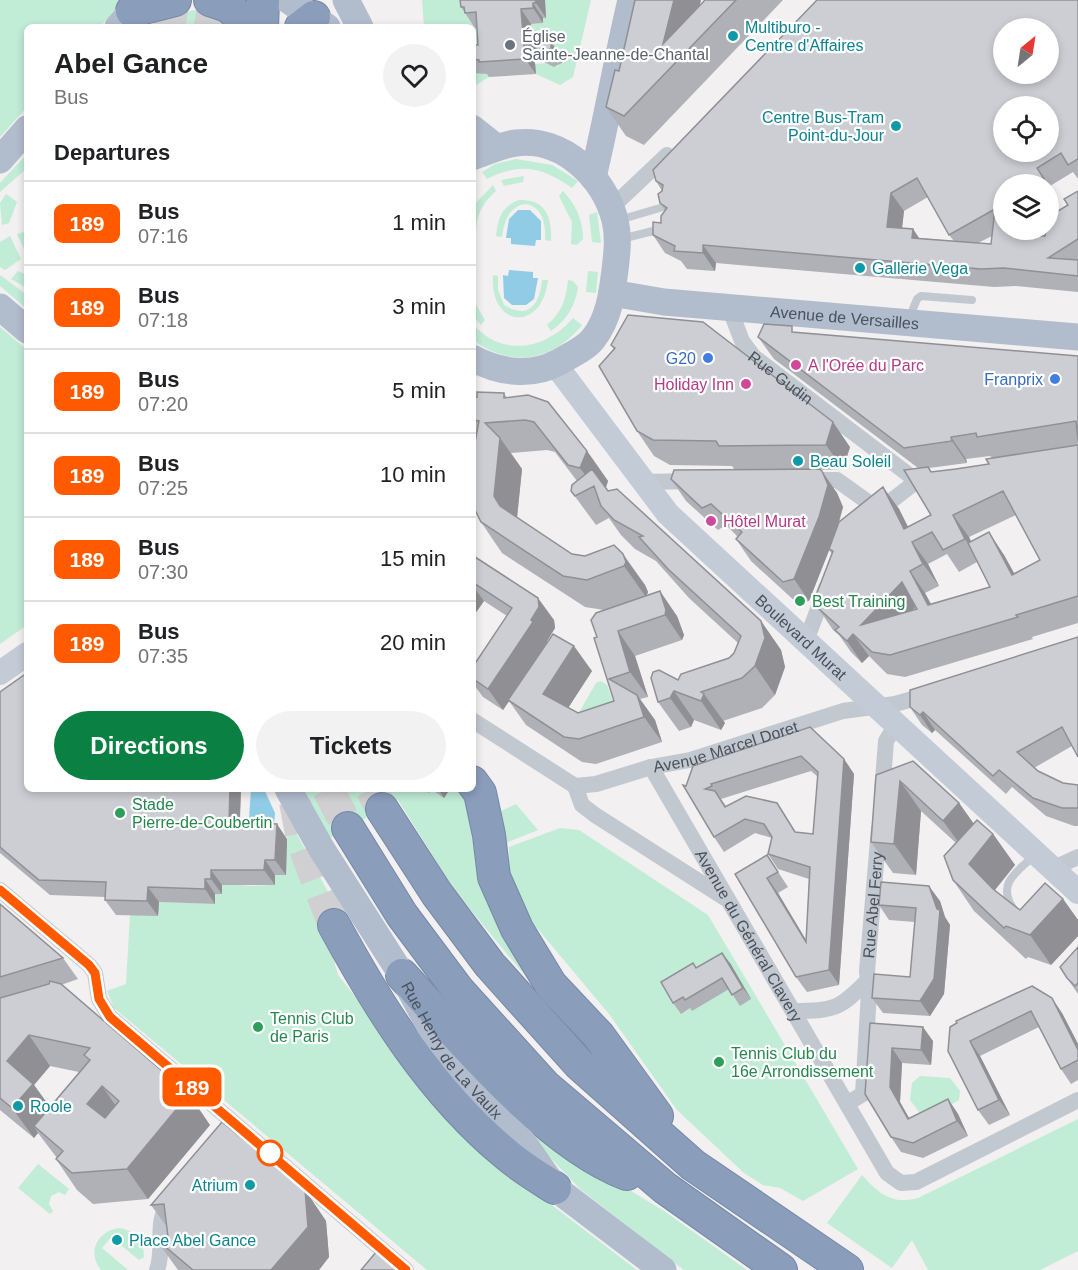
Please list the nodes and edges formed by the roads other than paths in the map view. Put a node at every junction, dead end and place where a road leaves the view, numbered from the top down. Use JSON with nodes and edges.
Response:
{"nodes":[{"id":1,"x":175,"y":0,"type":"edge"},
{"id":2,"x":210,"y":0,"type":"edge"},
{"id":3,"x":262,"y":0,"type":"edge"},
{"id":4,"x":288,"y":0,"type":"edge"},
{"id":5,"x":344,"y":0,"type":"edge"},
{"id":6,"x":631,"y":0,"type":"edge"},
{"id":7,"x":129,"y":13,"type":"edge"},
{"id":8,"x":247,"y":24,"type":"edge"},
{"id":9,"x":262,"y":24,"type":"edge"},
{"id":10,"x":314,"y":24,"type":"edge"},
{"id":11,"x":358,"y":24,"type":"edge"},
{"id":12,"x":607,"y":106,"type":"junction"},
{"id":13,"x":24,"y":132,"type":"edge"},
{"id":14,"x":476,"y":136,"type":"edge"},
{"id":15,"x":676,"y":147,"type":"edge"},
{"id":16,"x":484,"y":152,"type":"edge"},
{"id":17,"x":573,"y":157,"type":"junction"},
{"id":18,"x":0,"y":160,"type":"edge"},
{"id":19,"x":593,"y":177,"type":"junction"},
{"id":20,"x":670,"y":205,"type":"edge"},
{"id":21,"x":615,"y":223,"type":"junction"},
{"id":22,"x":673,"y":227,"type":"edge"},
{"id":23,"x":612,"y":293,"type":"junction"},
{"id":24,"x":972,"y":300,"type":"dead end"},
{"id":25,"x":1,"y":307,"type":"edge"},
{"id":26,"x":729,"y":307,"type":"junction"},
{"id":27,"x":907,"y":322,"type":"junction"},
{"id":28,"x":24,"y":327,"type":"edge"},
{"id":29,"x":1078,"y":337,"type":"edge"},
{"id":30,"x":476,"y":359,"type":"edge"},
{"id":31,"x":555,"y":364,"type":"junction"},
{"id":32,"x":789,"y":480,"type":"edge"},
{"id":33,"x":934,"y":480,"type":"edge"},
{"id":34,"x":718,"y":481,"type":"edge"},
{"id":35,"x":642,"y":482,"type":"junction"},
{"id":36,"x":917,"y":482,"type":"junction"},
{"id":37,"x":879,"y":510,"type":"junction"},
{"id":38,"x":858,"y":527,"type":"edge"},
{"id":39,"x":833,"y":570,"type":"edge"},
{"id":40,"x":806,"y":641,"type":"junction"},
{"id":41,"x":24,"y":656,"type":"edge"},
{"id":42,"x":0,"y":673,"type":"edge"},
{"id":43,"x":946,"y":688,"type":"edge"},
{"id":44,"x":875,"y":706,"type":"junction"},
{"id":45,"x":476,"y":723,"type":"edge"},
{"id":46,"x":896,"y":725,"type":"junction"},
{"id":47,"x":651,"y":767,"type":"junction"},
{"id":48,"x":575,"y":786,"type":"junction"},
{"id":49,"x":476,"y":788,"type":"edge"},
{"id":50,"x":290,"y":792,"type":"edge"},
{"id":51,"x":382,"y":809,"type":"tunnel mouth"},
{"id":52,"x":348,"y":828,"type":"tunnel mouth"},
{"id":53,"x":1078,"y":857,"type":"edge"},
{"id":54,"x":1044,"y":861,"type":"junction"},
{"id":55,"x":0,"y":890,"type":"edge"},
{"id":56,"x":1075,"y":895,"type":"edge"},
{"id":57,"x":729,"y":900,"type":"junction"},
{"id":58,"x":1021,"y":916,"type":"edge"},
{"id":59,"x":334,"y":925,"type":"tunnel mouth"},
{"id":60,"x":402,"y":975,"type":"junction"},
{"id":61,"x":868,"y":980,"type":"junction"},
{"id":62,"x":794,"y":1011,"type":"junction"},
{"id":63,"x":1078,"y":1101,"type":"edge"},
{"id":64,"x":848,"y":1103,"type":"junction"},
{"id":65,"x":693,"y":1165,"type":"junction"},
{"id":66,"x":182,"y":1188,"type":"edge"},
{"id":67,"x":555,"y":1188,"type":"junction"},
{"id":68,"x":665,"y":1188,"type":"junction"},
{"id":69,"x":395,"y":1267,"type":"edge"},
{"id":70,"x":157,"y":1270,"type":"edge"},
{"id":71,"x":663,"y":1270,"type":"edge"},
{"id":72,"x":781,"y":1270,"type":"edge"},
{"id":73,"x":847,"y":1270,"type":"edge"}],
"edges":[{"from":1,"to":7,"type":"highway"},
{"from":2,"to":8,"type":"highway"},
{"from":3,"to":9,"type":"highway"},
{"from":4,"to":10,"type":"main road"},
{"from":5,"to":10,"type":"street"},
{"from":5,"to":11,"type":"main road"},
{"from":6,"to":12,"type":"main road"},
{"from":12,"to":17,"type":"main road"},
{"from":12,"to":19,"type":"main road"},
{"from":13,"to":18,"type":"main road"},
{"from":14,"to":16,"type":"main road"},
{"from":15,"to":21,"type":"street"},
{"from":16,"to":17,"type":"main road"},
{"from":17,"to":19,"type":"main road"},
{"from":19,"to":21,"type":"main road"},
{"from":20,"to":21,"type":"lane"},
{"from":21,"to":22,"type":"lane"},
{"from":21,"to":23,"type":"main road"},
{"from":23,"to":26,"type":"main road","name":"Avenue de Versailles"},
{"from":23,"to":31,"type":"main road"},
{"from":24,"to":27,"type":"lane"},
{"from":25,"to":28,"type":"main road"},
{"from":26,"to":27,"type":"main road","name":"Avenue de Versailles"},
{"from":26,"to":36,"type":"street","name":"Rue Gudin"},
{"from":27,"to":29,"type":"main road","name":"Avenue de Versailles"},
{"from":30,"to":31,"type":"main road"},
{"from":31,"to":35,"type":"main road","name":"Boulevard Murat"},
{"from":32,"to":37,"type":"street"},
{"from":33,"to":36,"type":"street"},
{"from":34,"to":35,"type":"street"},
{"from":35,"to":40,"type":"main road","name":"Boulevard Murat"},
{"from":36,"to":37,"type":"street"},
{"from":37,"to":38,"type":"street"},
{"from":39,"to":40,"type":"street"},
{"from":40,"to":44,"type":"main road","name":"Boulevard Murat"},
{"from":41,"to":42,"type":"main road"},
{"from":43,"to":44,"type":"street","name":"Avenue Marcel Doret"},
{"from":44,"to":46,"type":"main road","name":"Boulevard Murat"},
{"from":44,"to":47,"type":"street","name":"Avenue Marcel Doret"},
{"from":45,"to":48,"type":"street"},
{"from":46,"to":54,"type":"main road","name":"Boulevard Murat"},
{"from":46,"to":61,"type":"street","name":"Rue Abel Ferry"},
{"from":47,"to":48,"type":"street","name":"Avenue Marcel Doret"},
{"from":47,"to":57,"type":"street","name":"Avenue du Général Clavery"},
{"from":48,"to":57,"type":"street"},
{"from":49,"to":65,"type":"highway"},
{"from":50,"to":60,"type":"main road","name":"Rue Henry de La Vaulx"},
{"from":51,"to":65,"type":"highway"},
{"from":52,"to":68,"type":"highway"},
{"from":53,"to":54,"type":"street"},
{"from":54,"to":56,"type":"main road","name":"Boulevard Murat"},
{"from":54,"to":58,"type":"lane"},
{"from":55,"to":69,"type":"street"},
{"from":57,"to":62,"type":"street","name":"Avenue du Général Clavery"},
{"from":59,"to":67,"type":"highway"},
{"from":60,"to":67,"type":"main road","name":"Rue Henry de La Vaulx"},
{"from":60,"to":68,"type":"highway"},
{"from":61,"to":62,"type":"street","name":"Rue Abel Ferry"},
{"from":61,"to":64,"type":"street","name":"Rue Abel Ferry"},
{"from":62,"to":64,"type":"street","name":"Avenue du Général Clavery"},
{"from":63,"to":64,"type":"street","name":"Avenue du Général Clavery"},
{"from":65,"to":73,"type":"highway"},
{"from":66,"to":70,"type":"street"},
{"from":67,"to":71,"type":"main road","name":"Rue Henry de La Vaulx"},
{"from":68,"to":72,"type":"highway"}]}
